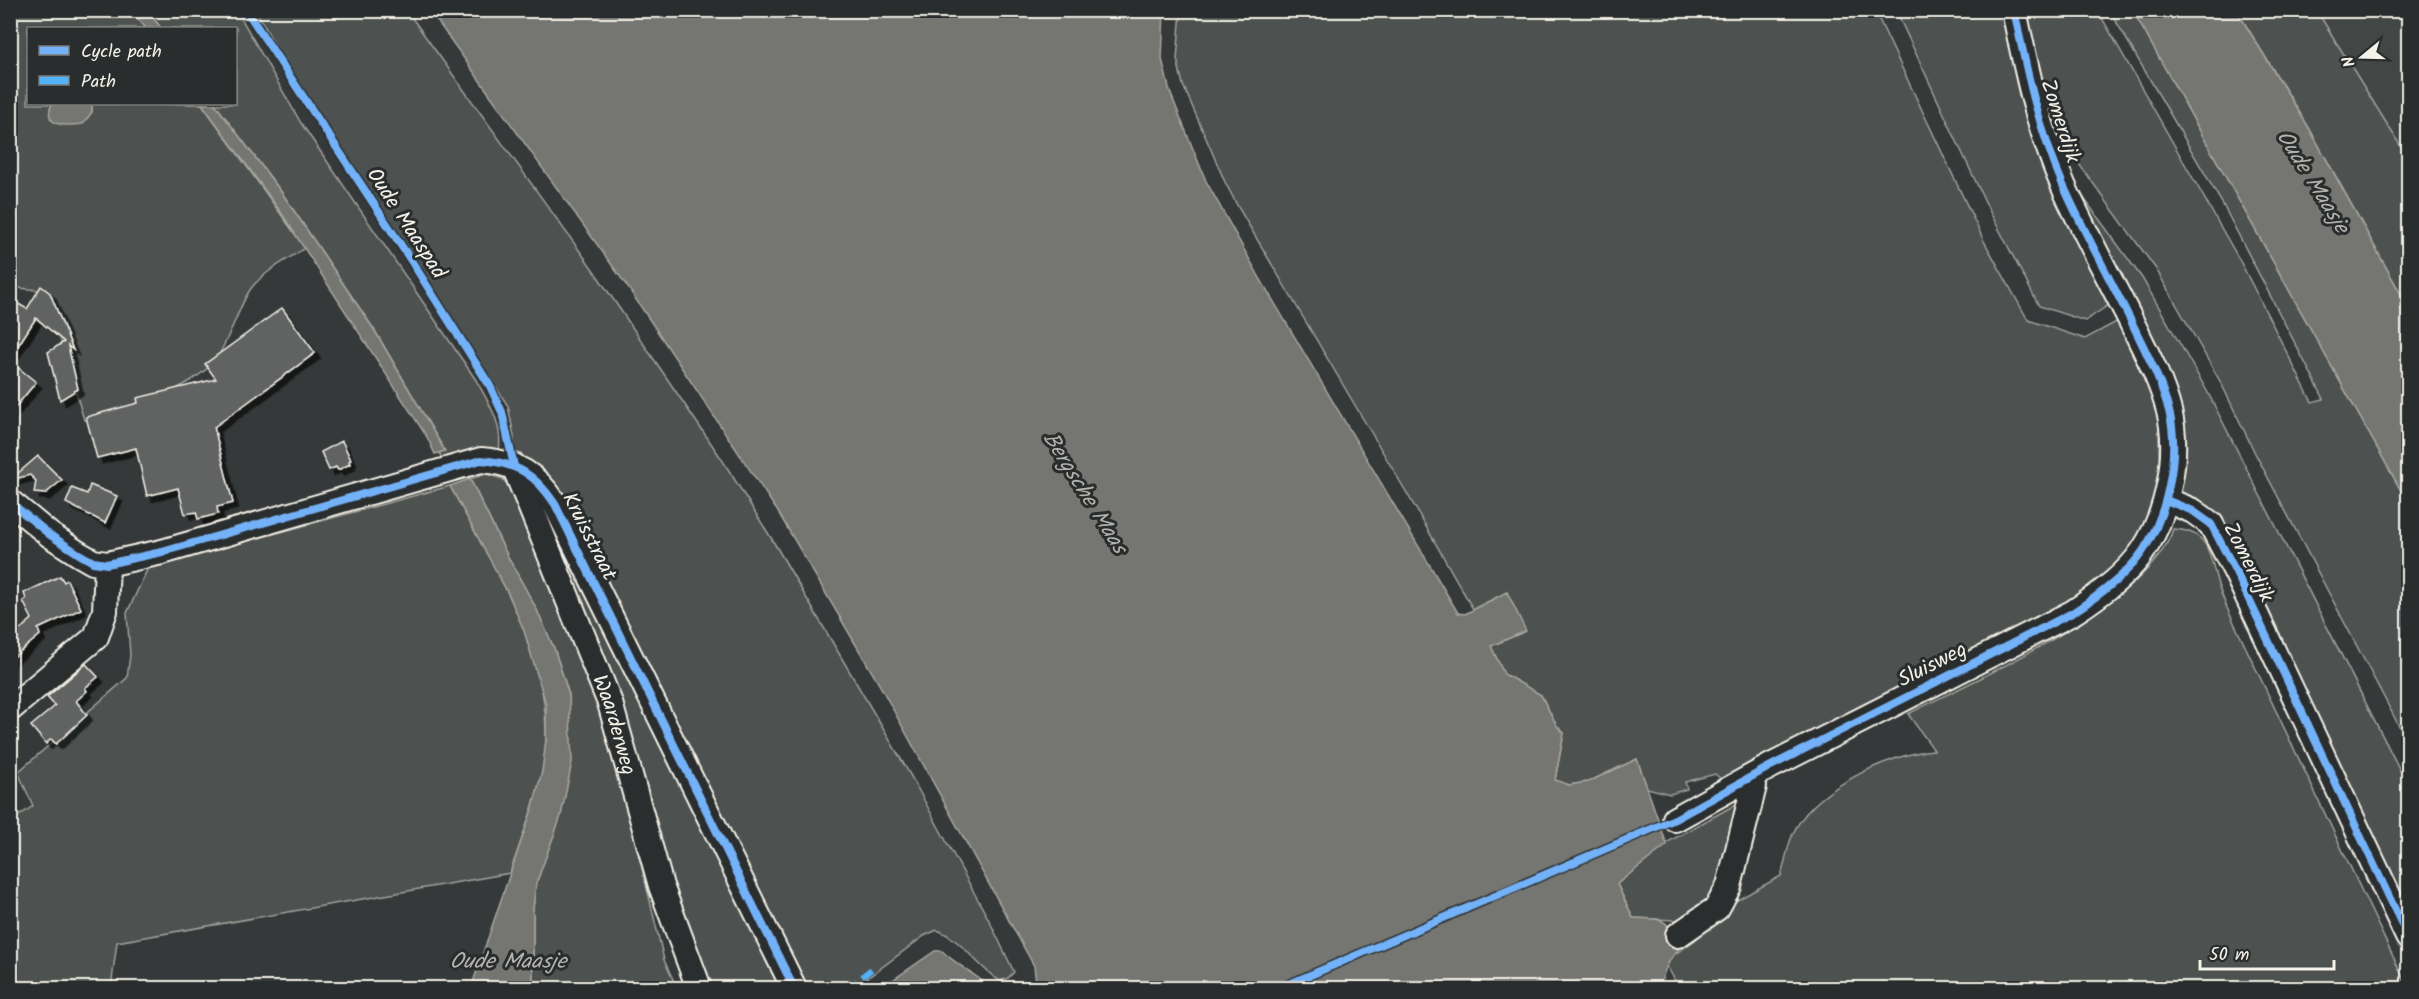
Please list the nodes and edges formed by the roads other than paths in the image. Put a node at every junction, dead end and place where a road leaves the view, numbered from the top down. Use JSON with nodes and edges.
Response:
{"nodes":[{"id":1,"x":2014,"y":10,"type":"edge"},
{"id":2,"x":514,"y":466,"type":"junction"},
{"id":3,"x":2166,"y":500,"type":"junction"},
{"id":4,"x":10,"y":502,"type":"edge"},
{"id":5,"x":107,"y":564,"type":"junction"},
{"id":6,"x":10,"y":709,"type":"edge"},
{"id":7,"x":1750,"y":778,"type":"junction"},
{"id":8,"x":1675,"y":819,"type":"dead end"},
{"id":9,"x":1678,"y":934,"type":"dead end"},
{"id":10,"x":2409,"y":937,"type":"edge"},
{"id":11,"x":699,"y":988,"type":"edge"},
{"id":12,"x":794,"y":988,"type":"edge"}],
"edges":[{"from":1,"to":3,"type":"street","name":"Zomerdijk"},
{"from":2,"to":5,"type":"street","name":"Kruisstraat"},
{"from":2,"to":11,"type":"street","name":"Waarderweg"},
{"from":2,"to":12,"type":"street","name":"Kruisstraat"},
{"from":3,"to":7,"type":"street","name":"Sluisweg"},
{"from":3,"to":10,"type":"street","name":"Zomerdijk"},
{"from":4,"to":5,"type":"street"},
{"from":5,"to":6,"type":"street"},
{"from":7,"to":8,"type":"street","name":"Sluisweg"},
{"from":7,"to":9,"type":"street"}]}
